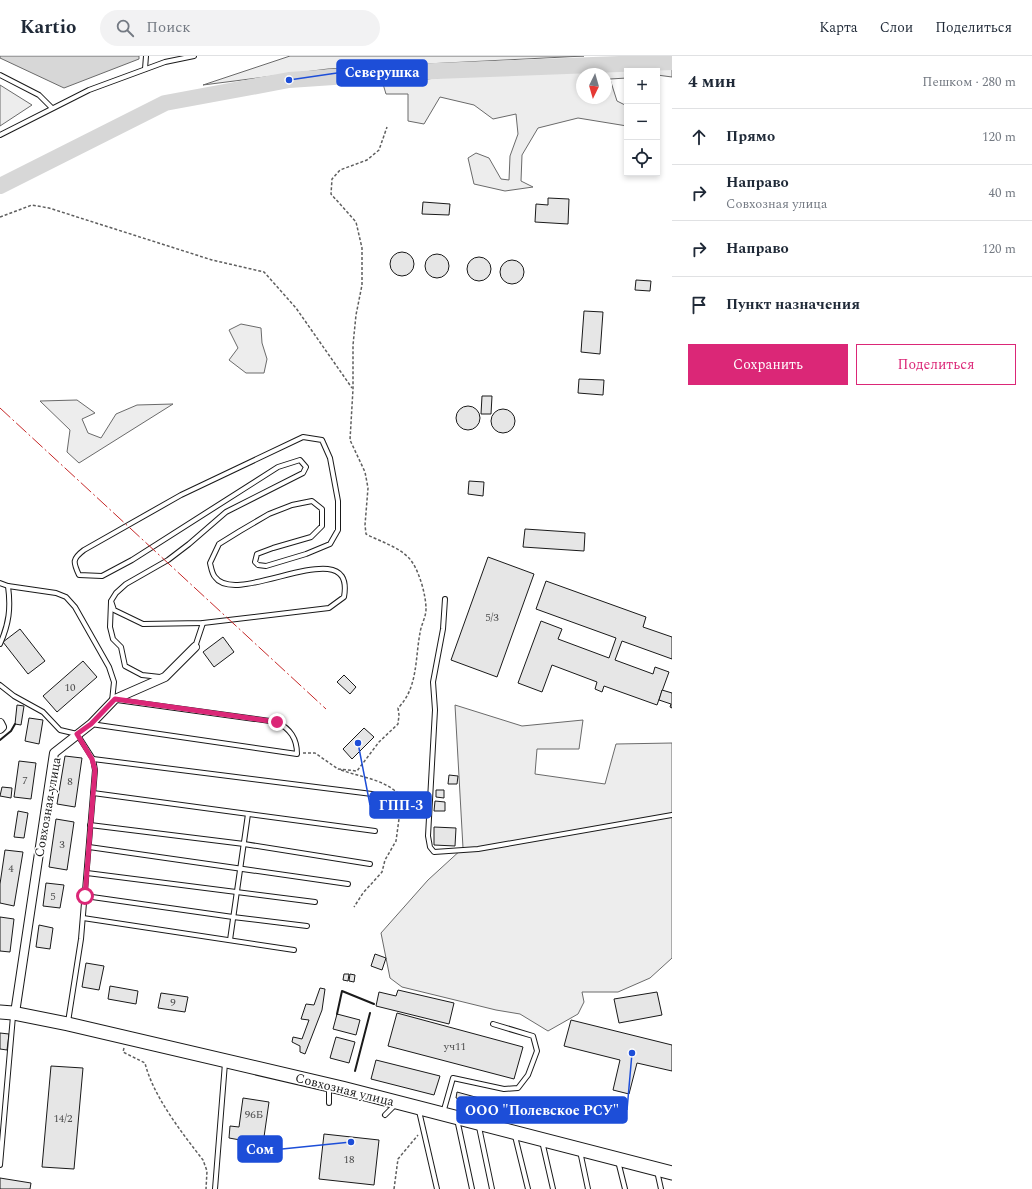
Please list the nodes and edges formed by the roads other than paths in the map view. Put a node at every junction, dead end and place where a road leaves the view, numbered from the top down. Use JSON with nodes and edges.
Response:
{"nodes":[{"id":1,"x":146,"y":56,"type":"edge"},
{"id":2,"x":194,"y":56,"type":"edge"},
{"id":3,"x":145,"y":69,"type":"junction"},
{"id":4,"x":0,"y":75,"type":"edge"},
{"id":5,"x":52,"y":108,"type":"junction"},
{"id":6,"x":0,"y":135,"type":"edge"},
{"id":7,"x":0,"y":583,"type":"edge"},
{"id":8,"x":8,"y":586,"type":"junction"},
{"id":9,"x":445,"y":599,"type":"dead end"},
{"id":10,"x":111,"y":601,"type":"junction"},
{"id":11,"x":203,"y":623,"type":"junction"},
{"id":12,"x":0,"y":644,"type":"edge"},
{"id":13,"x":195,"y":647,"type":"joint"},
{"id":14,"x":164,"y":677,"type":"junction"},
{"id":15,"x":0,"y":685,"type":"edge"},
{"id":16,"x":112,"y":702,"type":"junction"},
{"id":17,"x":0,"y":723,"type":"edge"},
{"id":18,"x":91,"y":724,"type":"junction"},
{"id":19,"x":0,"y":729,"type":"edge"},
{"id":20,"x":77,"y":734,"type":"junction"},
{"id":21,"x":92,"y":759,"type":"junction"},
{"id":22,"x":93,"y":793,"type":"junction"},
{"id":23,"x":372,"y":794,"type":"dead end"},
{"id":24,"x":248,"y":814,"type":"junction"},
{"id":25,"x":672,"y":815,"type":"edge"},
{"id":26,"x":90,"y":824,"type":"junction"},
{"id":27,"x":375,"y":831,"type":"dead end"},
{"id":28,"x":244,"y":844,"type":"junction"},
{"id":29,"x":89,"y":847,"type":"junction"},
{"id":30,"x":370,"y":864,"type":"dead end"},
{"id":31,"x":240,"y":869,"type":"junction"},
{"id":32,"x":87,"y":873,"type":"junction"},
{"id":33,"x":348,"y":884,"type":"dead end"},
{"id":34,"x":237,"y":891,"type":"junction"},
{"id":35,"x":85,"y":896,"type":"junction"},
{"id":36,"x":314,"y":902,"type":"dead end"},
{"id":37,"x":233,"y":917,"type":"junction"},
{"id":38,"x":83,"y":918,"type":"junction"},
{"id":39,"x":307,"y":926,"type":"dead end"},
{"id":40,"x":230,"y":940,"type":"junction"},
{"id":41,"x":294,"y":950,"type":"dead end"},
{"id":42,"x":9,"y":1013,"type":"edge"},
{"id":43,"x":68,"y":1024,"type":"junction"},
{"id":44,"x":493,"y":1024,"type":"dead end"},
{"id":45,"x":225,"y":1061,"type":"junction"},
{"id":46,"x":329,"y":1085,"type":"junction"},
{"id":47,"x":398,"y":1102,"type":"junction"},
{"id":48,"x":329,"y":1103,"type":"dead end"},
{"id":49,"x":418,"y":1107,"type":"junction"},
{"id":50,"x":385,"y":1115,"type":"dead end"},
{"id":51,"x":450,"y":1115,"type":"junction"},
{"id":52,"x":478,"y":1122,"type":"junction"},
{"id":53,"x":514,"y":1132,"type":"junction"},
{"id":54,"x":542,"y":1139,"type":"junction"},
{"id":55,"x":580,"y":1149,"type":"junction"},
{"id":56,"x":618,"y":1158,"type":"junction"},
{"id":57,"x":0,"y":1165,"type":"edge"},
{"id":58,"x":656,"y":1168,"type":"junction"},
{"id":59,"x":672,"y":1173,"type":"edge"},
{"id":60,"x":215,"y":1189,"type":"edge"},
{"id":61,"x":437,"y":1189,"type":"edge"},
{"id":62,"x":472,"y":1189,"type":"edge"},
{"id":63,"x":492,"y":1189,"type":"edge"},
{"id":64,"x":528,"y":1189,"type":"edge"},
{"id":65,"x":553,"y":1189,"type":"edge"},
{"id":66,"x":588,"y":1189,"type":"edge"},
{"id":67,"x":625,"y":1189,"type":"edge"},
{"id":68,"x":661,"y":1189,"type":"edge"}],
"edges":[{"from":1,"to":3,"type":"lane"},
{"from":2,"to":3,"type":"lane"},
{"from":3,"to":5,"type":"lane"},
{"from":4,"to":5,"type":"lane"},
{"from":5,"to":6,"type":"lane"},
{"from":7,"to":8,"type":"lane"},
{"from":8,"to":12,"type":"lane"},
{"from":8,"to":16,"type":"lane"},
{"from":9,"to":25,"type":"lane"},
{"from":10,"to":11,"type":"lane"},
{"from":10,"to":11,"type":"lane"},
{"from":10,"to":14,"type":"lane"},
{"from":11,"to":13,"type":"lane"},
{"from":13,"to":14,"type":"street","name":"Совхозная улица"},
{"from":14,"to":16,"type":"street","name":"Совхозная улица"},
{"from":15,"to":20,"type":"lane"},
{"from":16,"to":18,"type":"street","name":"Совхозная улица"},
{"from":16,"to":18,"type":"lane"},
{"from":17,"to":19,"type":"street"},
{"from":18,"to":20,"type":"street","name":"Совхозная улица"},
{"from":20,"to":21,"type":"lane"},
{"from":20,"to":42,"type":"street","name":"Совхозная улица"},
{"from":21,"to":22,"type":"lane"},
{"from":21,"to":23,"type":"lane"},
{"from":22,"to":24,"type":"lane"},
{"from":22,"to":26,"type":"lane"},
{"from":24,"to":27,"type":"lane"},
{"from":24,"to":28,"type":"lane"},
{"from":26,"to":28,"type":"lane"},
{"from":26,"to":29,"type":"lane"},
{"from":28,"to":30,"type":"lane"},
{"from":28,"to":31,"type":"lane"},
{"from":29,"to":31,"type":"lane"},
{"from":29,"to":32,"type":"lane"},
{"from":31,"to":33,"type":"lane"},
{"from":31,"to":34,"type":"lane"},
{"from":32,"to":34,"type":"lane"},
{"from":32,"to":35,"type":"lane"},
{"from":34,"to":36,"type":"lane"},
{"from":34,"to":37,"type":"lane"},
{"from":35,"to":37,"type":"lane"},
{"from":35,"to":38,"type":"lane"},
{"from":37,"to":39,"type":"lane"},
{"from":37,"to":40,"type":"lane"},
{"from":38,"to":40,"type":"lane"},
{"from":38,"to":43,"type":"lane"},
{"from":40,"to":41,"type":"lane"},
{"from":42,"to":43,"type":"main road","name":"Совхозная улица"},
{"from":42,"to":57,"type":"lane"},
{"from":43,"to":45,"type":"main road","name":"Совхозная улица"},
{"from":44,"to":51,"type":"lane"},
{"from":45,"to":46,"type":"main road","name":"Совхозная улица"},
{"from":45,"to":60,"type":"lane"},
{"from":46,"to":47,"type":"main road","name":"Совхозная улица"},
{"from":46,"to":48,"type":"lane"},
{"from":47,"to":49,"type":"main road","name":"Совхозная улица"},
{"from":47,"to":50,"type":"lane"},
{"from":49,"to":51,"type":"main road","name":"Совхозная улица"},
{"from":49,"to":61,"type":"lane"},
{"from":51,"to":52,"type":"main road","name":"Совхозная улица"},
{"from":51,"to":62,"type":"lane"},
{"from":52,"to":53,"type":"main road","name":"Совхозная улица"},
{"from":52,"to":63,"type":"lane"},
{"from":53,"to":54,"type":"main road","name":"Совхозная улица"},
{"from":53,"to":64,"type":"lane"},
{"from":54,"to":55,"type":"main road","name":"Совхозная улица"},
{"from":54,"to":65,"type":"lane"},
{"from":55,"to":56,"type":"main road","name":"Совхозная улица"},
{"from":55,"to":66,"type":"lane"},
{"from":56,"to":58,"type":"main road","name":"Совхозная улица"},
{"from":56,"to":67,"type":"lane"},
{"from":58,"to":59,"type":"main road","name":"Совхозная улица"},
{"from":58,"to":68,"type":"lane"}]}
